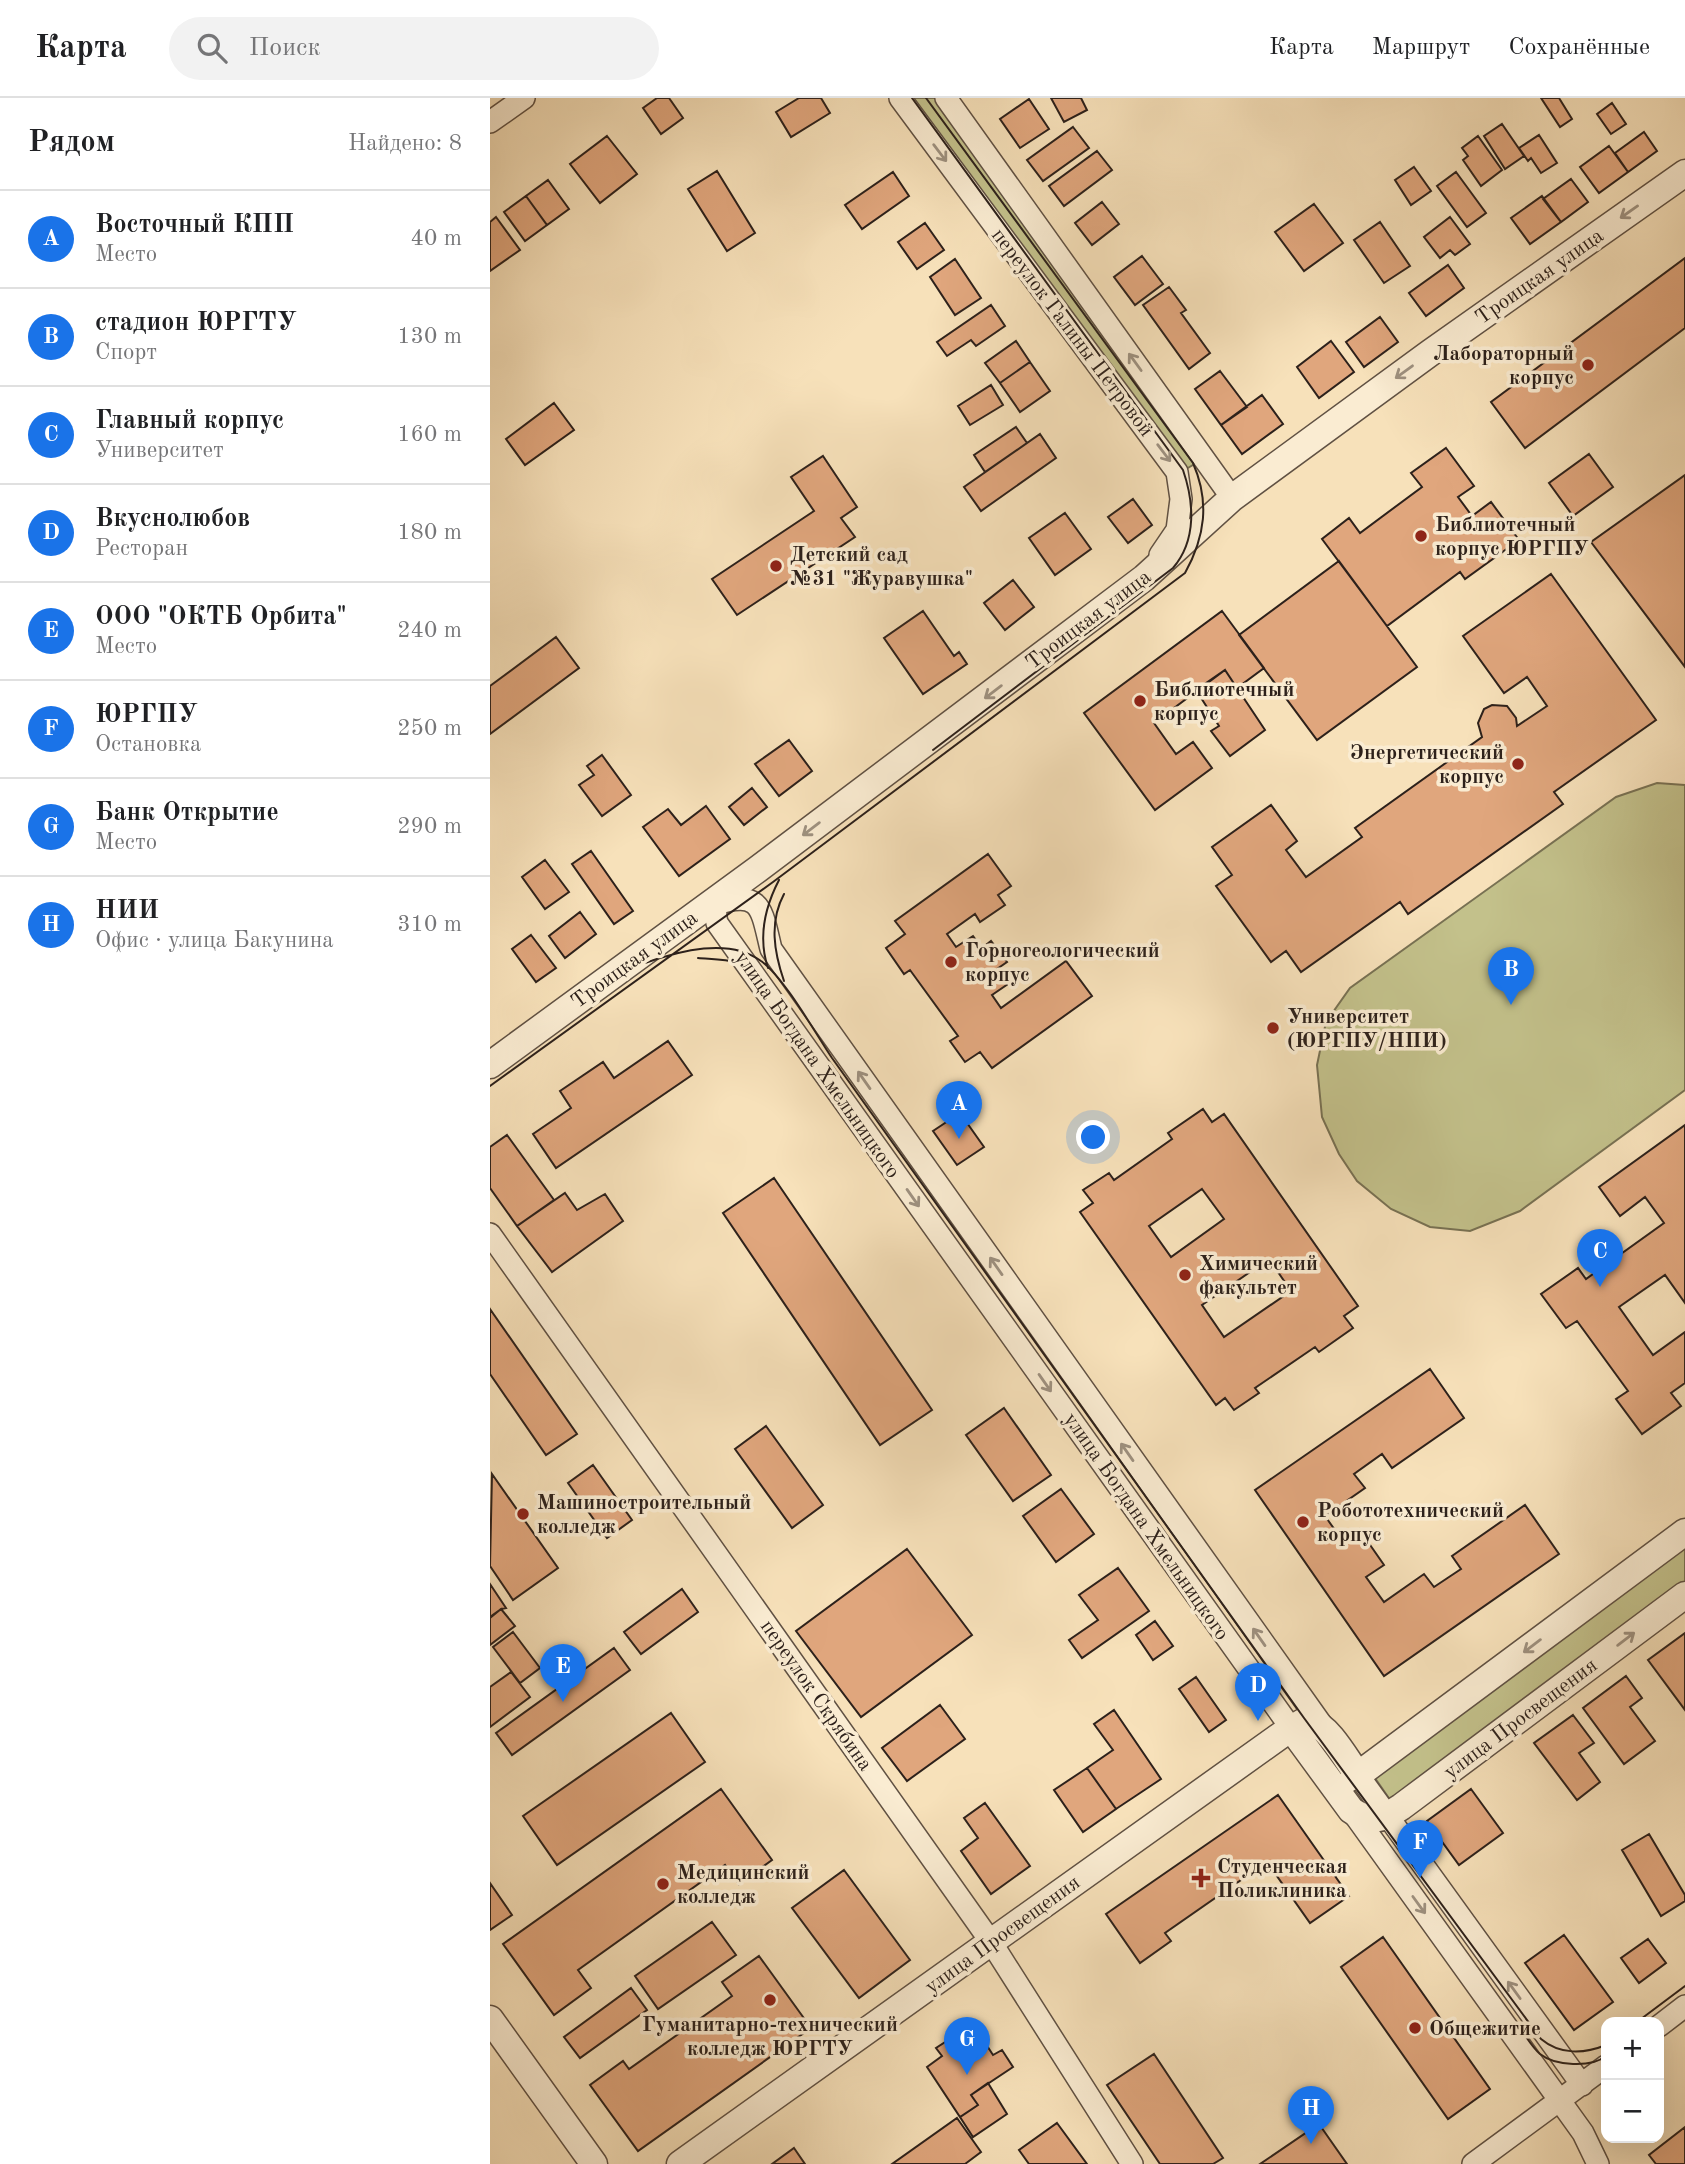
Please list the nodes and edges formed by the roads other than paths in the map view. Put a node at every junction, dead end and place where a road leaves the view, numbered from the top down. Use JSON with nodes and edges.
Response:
{"nodes":[{"id":1,"x":524,"y":98,"type":"edge"},
{"id":2,"x":900,"y":98,"type":"edge"},
{"id":3,"x":946,"y":98,"type":"edge"},
{"id":4,"x":490,"y":122,"type":"edge"},
{"id":5,"x":1685,"y":173,"type":"edge"},
{"id":6,"x":1232,"y":498,"type":"junction"},
{"id":7,"x":1144,"y":578,"type":"junction"},
{"id":8,"x":712,"y":912,"type":"junction"},
{"id":9,"x":490,"y":1065,"type":"edge"},
{"id":10,"x":490,"y":1234,"type":"edge"},
{"id":11,"x":1685,"y":1532,"type":"edge"},
{"id":12,"x":1685,"y":1595,"type":"edge"},
{"id":13,"x":1319,"y":1722,"type":"junction"},
{"id":14,"x":1291,"y":1728,"type":"junction"},
{"id":15,"x":1348,"y":1792,"type":"junction"},
{"id":16,"x":1389,"y":1816,"type":"junction"},
{"id":17,"x":991,"y":1942,"type":"junction"},
{"id":18,"x":1685,"y":2006,"type":"edge"},
{"id":19,"x":490,"y":2019,"type":"edge"},
{"id":20,"x":1664,"y":2022,"type":"edge"},
{"id":21,"x":1601,"y":2070,"type":"edge"},
{"id":22,"x":1582,"y":2085,"type":"junction"},
{"id":23,"x":1560,"y":2101,"type":"junction"},
{"id":24,"x":594,"y":2164,"type":"edge"},
{"id":25,"x":680,"y":2164,"type":"edge"},
{"id":26,"x":1132,"y":2164,"type":"edge"},
{"id":27,"x":1472,"y":2164,"type":"edge"},
{"id":28,"x":1598,"y":2164,"type":"edge"}],
"edges":[{"from":1,"to":4,"type":"street"},
{"from":2,"to":7,"type":"street","name":"переулок Галины Петровой","one_way":true},
{"from":6,"to":3,"type":"street","name":"переулок Галины Петровой","one_way":true},
{"from":5,"to":6,"type":"street","name":"Троицкая улица","one_way":true},
{"from":6,"to":7,"type":"street","name":"Троицкая улица"},
{"from":7,"to":8,"type":"street","name":"Троицкая улица","one_way":true},
{"from":8,"to":9,"type":"street","name":"Троицкая улица"},
{"from":13,"to":8,"type":"street","name":"улица Богдана Хмельницкого","one_way":true},
{"from":8,"to":14,"type":"street","name":"улица Богдана Хмельницкого","one_way":true},
{"from":10,"to":17,"type":"street","name":"переулок Скрябина"},
{"from":11,"to":15,"type":"street","one_way":true},
{"from":16,"to":12,"type":"street","name":"улица Просвещения","one_way":true},
{"from":13,"to":14,"type":"street"},
{"from":13,"to":15,"type":"street","name":"улица Богдана Хмельницкого"},
{"from":14,"to":15,"type":"street","name":"улица Богдана Хмельницкого"},
{"from":14,"to":17,"type":"street","name":"улица Просвещения"},
{"from":15,"to":16,"type":"street","name":"улица Богдана Хмельницкого"},
{"from":15,"to":16,"type":"street"},
{"from":15,"to":23,"type":"street","name":"улица Богдана Хмельницкого","one_way":true},
{"from":22,"to":16,"type":"street","name":"улица Богдана Хмельницкого","one_way":true},
{"from":17,"to":25,"type":"street","name":"улица Просвещения"},
{"from":17,"to":26,"type":"street","name":"переулок Скрябина"},
{"from":18,"to":20,"type":"street"},
{"from":19,"to":24,"type":"street"},
{"from":21,"to":22,"type":"street"},
{"from":22,"to":23,"type":"street"},
{"from":23,"to":27,"type":"street"},
{"from":23,"to":28,"type":"street","name":"улица Богдана Хмельницкого"}]}
